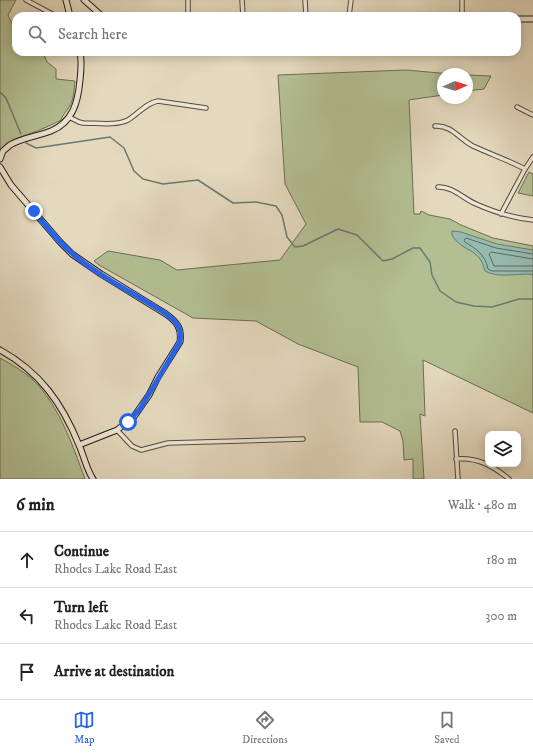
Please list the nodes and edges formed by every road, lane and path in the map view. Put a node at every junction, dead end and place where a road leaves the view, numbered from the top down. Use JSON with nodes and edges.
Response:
{"nodes":[{"id":1,"x":26,"y":0,"type":"edge"},
{"id":2,"x":66,"y":0,"type":"edge"},
{"id":3,"x":84,"y":0,"type":"edge"},
{"id":4,"x":188,"y":0,"type":"edge"},
{"id":5,"x":242,"y":0,"type":"edge"},
{"id":6,"x":305,"y":0,"type":"edge"},
{"id":7,"x":350,"y":0,"type":"edge"},
{"id":8,"x":462,"y":0,"type":"edge"},
{"id":9,"x":48,"y":12,"type":"edge"},
{"id":10,"x":69,"y":12,"type":"edge"},
{"id":11,"x":98,"y":12,"type":"edge"},
{"id":12,"x":188,"y":12,"type":"edge"},
{"id":13,"x":243,"y":12,"type":"edge"},
{"id":14,"x":306,"y":12,"type":"edge"},
{"id":15,"x":349,"y":12,"type":"edge"},
{"id":16,"x":462,"y":12,"type":"edge"},
{"id":17,"x":521,"y":19,"type":"edge"},
{"id":18,"x":533,"y":19,"type":"edge"},
{"id":19,"x":80,"y":56,"type":"edge"},
{"id":20,"x":517,"y":107,"type":"dead end"},
{"id":21,"x":206,"y":108,"type":"dead end"},
{"id":22,"x":533,"y":115,"type":"edge"},
{"id":23,"x":69,"y":117,"type":"junction"},
{"id":24,"x":435,"y":126,"type":"dead end"},
{"id":25,"x":533,"y":157,"type":"edge"},
{"id":26,"x":0,"y":158,"type":"edge"},
{"id":27,"x":0,"y":167,"type":"edge"},
{"id":28,"x":525,"y":169,"type":"junction"},
{"id":29,"x":438,"y":187,"type":"dead end"},
{"id":30,"x":501,"y":214,"type":"junction"},
{"id":31,"x":533,"y":220,"type":"edge"},
{"id":32,"x":0,"y":350,"type":"edge"},
{"id":33,"x":117,"y":430,"type":"junction"},
{"id":34,"x":455,"y":430,"type":"dead end"},
{"id":35,"x":303,"y":439,"type":"dead end"},
{"id":36,"x":79,"y":445,"type":"junction"},
{"id":37,"x":456,"y":460,"type":"junction"},
{"id":38,"x":92,"y":479,"type":"edge"},
{"id":39,"x":458,"y":479,"type":"edge"},
{"id":40,"x":509,"y":479,"type":"edge"}],
"edges":[{"from":1,"to":9,"type":"street"},
{"from":2,"to":10,"type":"street"},
{"from":3,"to":11,"type":"street"},
{"from":4,"to":12,"type":"street"},
{"from":5,"to":13,"type":"street"},
{"from":6,"to":14,"type":"street"},
{"from":7,"to":15,"type":"street"},
{"from":8,"to":16,"type":"street"},
{"from":17,"to":18,"type":"street"},
{"from":19,"to":23,"type":"street"},
{"from":20,"to":22,"type":"street"},
{"from":21,"to":23,"type":"street"},
{"from":23,"to":26,"type":"street"},
{"from":24,"to":28,"type":"street"},
{"from":25,"to":28,"type":"street"},
{"from":27,"to":33,"type":"street"},
{"from":28,"to":30,"type":"street"},
{"from":29,"to":30,"type":"street"},
{"from":30,"to":31,"type":"street"},
{"from":32,"to":36,"type":"street"},
{"from":33,"to":35,"type":"street"},
{"from":33,"to":36,"type":"street"},
{"from":34,"to":37,"type":"street"},
{"from":36,"to":38,"type":"street"},
{"from":37,"to":39,"type":"street"},
{"from":37,"to":40,"type":"street"}]}
